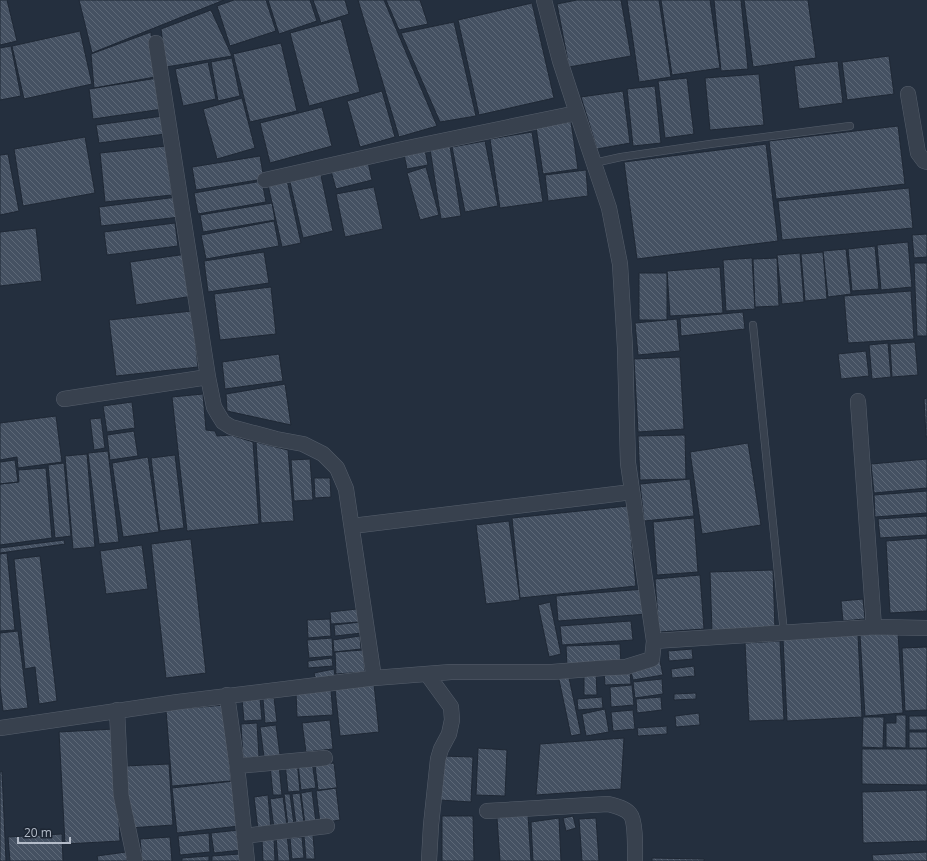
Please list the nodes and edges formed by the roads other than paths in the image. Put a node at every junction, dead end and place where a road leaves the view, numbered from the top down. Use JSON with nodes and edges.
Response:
{"nodes":[{"id":1,"x":544,"y":0,"type":"edge"},
{"id":2,"x":156,"y":43,"type":"dead end"},
{"id":3,"x":908,"y":94,"type":"dead end"},
{"id":4,"x":577,"y":113,"type":"junction"},
{"id":5,"x":850,"y":126,"type":"dead end"},
{"id":6,"x":927,"y":162,"type":"edge"},
{"id":7,"x":594,"y":163,"type":"junction"},
{"id":8,"x":264,"y":180,"type":"dead end"},
{"id":9,"x":753,"y":325,"type":"dead end"},
{"id":10,"x":208,"y":377,"type":"junction"},
{"id":11,"x":64,"y":399,"type":"dead end"},
{"id":12,"x":858,"y":401,"type":"dead end"},
{"id":13,"x":632,"y":492,"type":"junction"},
{"id":14,"x":352,"y":526,"type":"junction"},
{"id":15,"x":874,"y":626,"type":"junction"},
{"id":16,"x":927,"y":628,"type":"edge"},
{"id":17,"x":784,"y":632,"type":"junction"},
{"id":18,"x":654,"y":642,"type":"junction"},
{"id":19,"x":427,"y":674,"type":"junction"},
{"id":20,"x":374,"y":678,"type":"junction"},
{"id":21,"x":227,"y":695,"type":"junction"},
{"id":22,"x":117,"y":710,"type":"junction"},
{"id":23,"x":0,"y":728,"type":"edge"},
{"id":24,"x":325,"y":758,"type":"dead end"},
{"id":25,"x":237,"y":766,"type":"junction"},
{"id":26,"x":487,"y":811,"type":"dead end"},
{"id":27,"x":327,"y":826,"type":"dead end"},
{"id":28,"x":244,"y":836,"type":"junction"},
{"id":29,"x":135,"y":861,"type":"edge"},
{"id":30,"x":247,"y":861,"type":"edge"},
{"id":31,"x":429,"y":861,"type":"edge"},
{"id":32,"x":635,"y":861,"type":"edge"}],
"edges":[{"from":1,"to":4,"type":"street"},
{"from":2,"to":10,"type":"street"},
{"from":3,"to":6,"type":"street"},
{"from":4,"to":7,"type":"street"},
{"from":4,"to":8,"type":"street"},
{"from":5,"to":7,"type":"lane"},
{"from":7,"to":13,"type":"street"},
{"from":9,"to":17,"type":"lane"},
{"from":10,"to":11,"type":"street"},
{"from":10,"to":14,"type":"street"},
{"from":12,"to":15,"type":"street"},
{"from":13,"to":14,"type":"street"},
{"from":13,"to":18,"type":"street"},
{"from":14,"to":20,"type":"street"},
{"from":15,"to":16,"type":"street"},
{"from":15,"to":17,"type":"street"},
{"from":17,"to":18,"type":"street"},
{"from":18,"to":19,"type":"street"},
{"from":19,"to":20,"type":"street"},
{"from":19,"to":31,"type":"street"},
{"from":20,"to":21,"type":"street"},
{"from":21,"to":22,"type":"street"},
{"from":21,"to":25,"type":"street"},
{"from":22,"to":23,"type":"street"},
{"from":22,"to":29,"type":"street"},
{"from":24,"to":25,"type":"street"},
{"from":25,"to":28,"type":"street"},
{"from":26,"to":32,"type":"street"},
{"from":27,"to":28,"type":"street"},
{"from":28,"to":30,"type":"street"}]}
